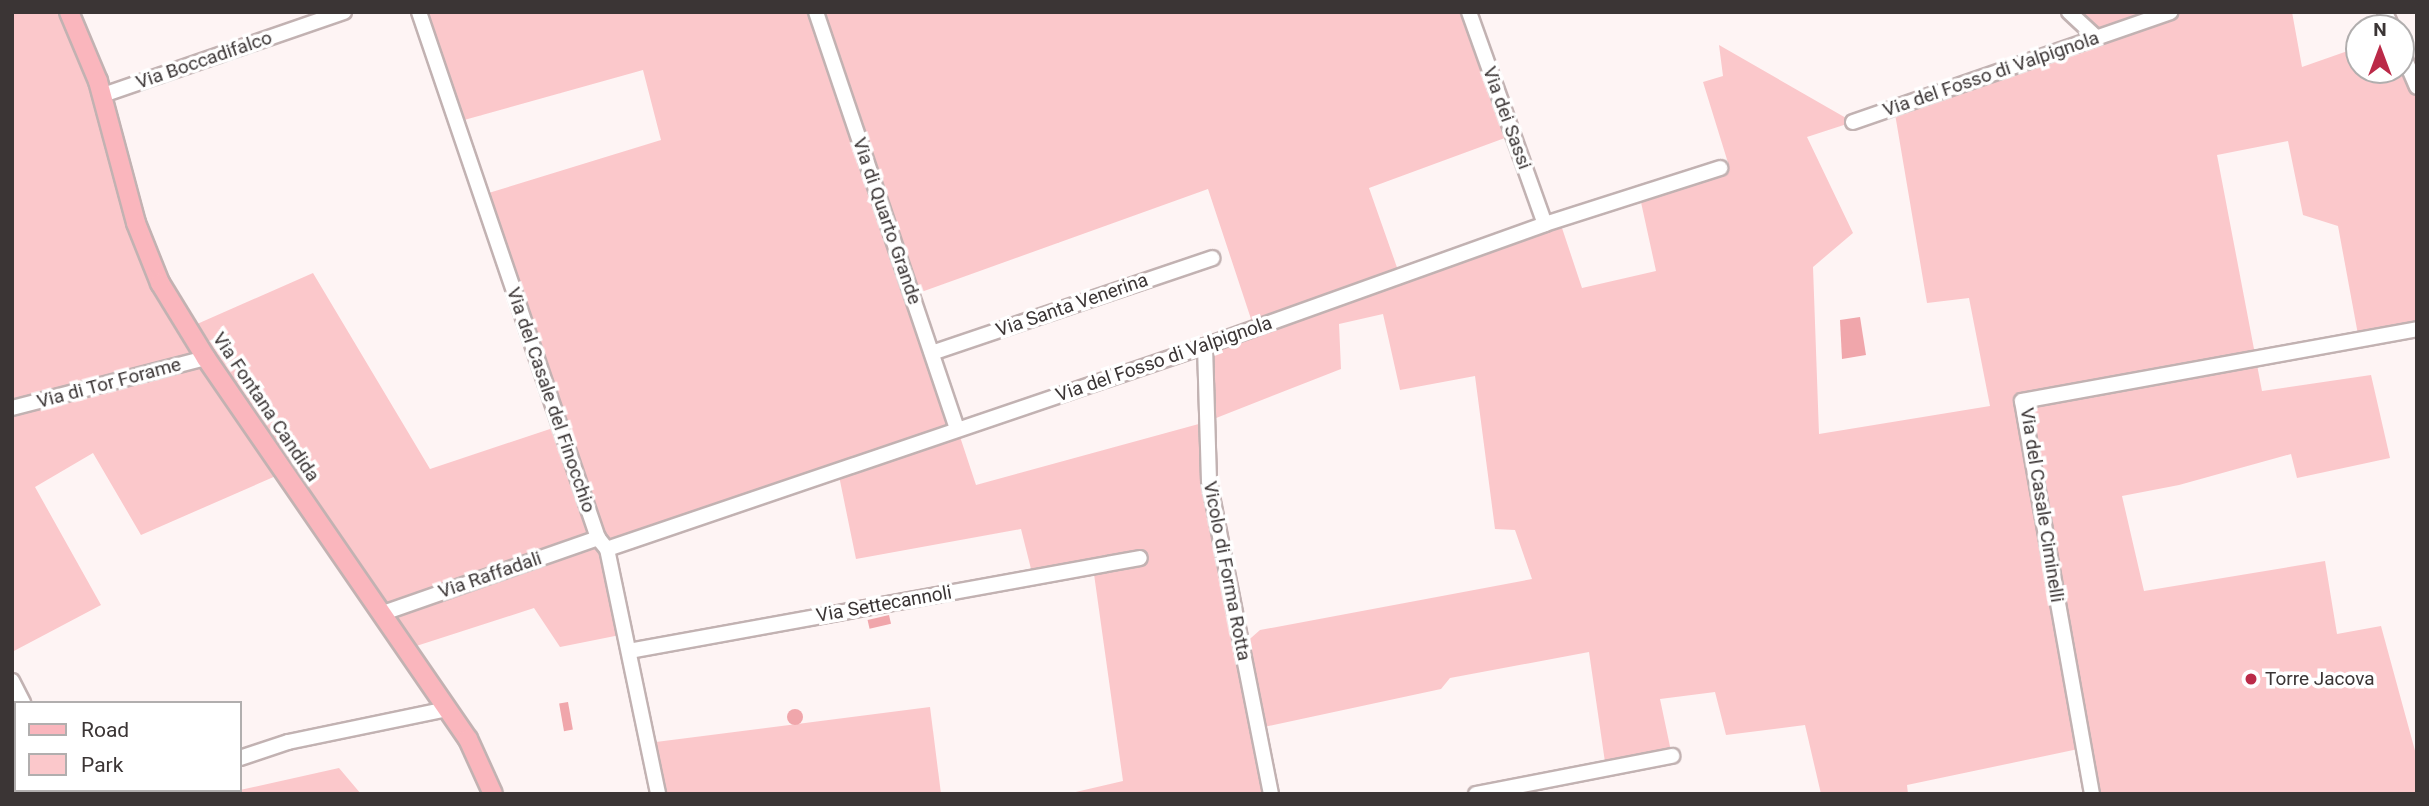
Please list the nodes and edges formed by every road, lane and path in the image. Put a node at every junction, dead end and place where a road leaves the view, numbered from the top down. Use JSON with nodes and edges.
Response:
{"nodes":[{"id":1,"x":69,"y":12,"type":"edge"},
{"id":2,"x":344,"y":12,"type":"edge"},
{"id":3,"x":419,"y":12,"type":"edge"},
{"id":4,"x":816,"y":12,"type":"edge"},
{"id":5,"x":1469,"y":12,"type":"edge"},
{"id":6,"x":2069,"y":12,"type":"edge"},
{"id":7,"x":2170,"y":12,"type":"edge"},
{"id":8,"x":2096,"y":37,"type":"junction"},
{"id":9,"x":103,"y":95,"type":"junction"},
{"id":10,"x":1853,"y":122,"type":"dead end"},
{"id":11,"x":1720,"y":168,"type":"dead end"},
{"id":12,"x":1545,"y":224,"type":"junction"},
{"id":13,"x":1212,"y":258,"type":"dead end"},
{"id":14,"x":2417,"y":329,"type":"edge"},
{"id":15,"x":1205,"y":346,"type":"junction"},
{"id":16,"x":932,"y":353,"type":"junction"},
{"id":17,"x":206,"y":358,"type":"junction"},
{"id":18,"x":12,"y":408,"type":"edge"},
{"id":19,"x":957,"y":429,"type":"junction"},
{"id":20,"x":602,"y":543,"type":"junction"},
{"id":21,"x":1140,"y":558,"type":"dead end"},
{"id":22,"x":383,"y":613,"type":"junction"},
{"id":23,"x":629,"y":651,"type":"junction"},
{"id":24,"x":12,"y":681,"type":"edge"},
{"id":25,"x":22,"y":701,"type":"edge"},
{"id":26,"x":447,"y":709,"type":"junction"},
{"id":27,"x":1672,"y":756,"type":"dead end"},
{"id":28,"x":242,"y":757,"type":"edge"},
{"id":29,"x":493,"y":794,"type":"edge"},
{"id":30,"x":658,"y":794,"type":"edge"},
{"id":31,"x":1271,"y":794,"type":"edge"},
{"id":32,"x":1476,"y":794,"type":"edge"},
{"id":33,"x":2092,"y":794,"type":"edge"}],
"edges":[{"from":1,"to":9,"type":"main road","name":"Via Fontana Candida"},
{"from":2,"to":9,"type":"street","name":"Via Boccadifalco"},
{"from":3,"to":20,"type":"street","name":"Via del Casale del Finocchio"},
{"from":4,"to":16,"type":"street","name":"Via di Quarto Grande"},
{"from":5,"to":12,"type":"street","name":"Via dei Sassi"},
{"from":6,"to":8,"type":"street"},
{"from":7,"to":8,"type":"street","name":"Via del Fosso di Valpignola"},
{"from":8,"to":10,"type":"street","name":"Via del Fosso di Valpignola"},
{"from":9,"to":17,"type":"main road","name":"Via Fontana Candida"},
{"from":11,"to":12,"type":"street","name":"Via del Fosso di Valpignola"},
{"from":12,"to":15,"type":"street","name":"Via del Fosso di Valpignola"},
{"from":13,"to":16,"type":"street","name":"Via Santa Venerina"},
{"from":14,"to":33,"type":"street","name":"Via del Casale Ciminelli"},
{"from":15,"to":19,"type":"street","name":"Via del Fosso di Valpignola"},
{"from":15,"to":31,"type":"street","name":"Vicolo di Forma Rotta"},
{"from":16,"to":19,"type":"street","name":"Via di Quarto Grande"},
{"from":17,"to":18,"type":"street","name":"Via di Tor Forame"},
{"from":17,"to":22,"type":"main road","name":"Via Fontana Candida"},
{"from":19,"to":20,"type":"street","name":"Via del Fosso di Valpignola"},
{"from":20,"to":22,"type":"street","name":"Via Raffadali"},
{"from":20,"to":23,"type":"street","name":"Via del Casale del Finocchio"},
{"from":21,"to":23,"type":"street","name":"Via Settecannoli"},
{"from":22,"to":26,"type":"main road","name":"Via Fontana Candida"},
{"from":23,"to":30,"type":"street","name":"Via del Casale del Finocchio"},
{"from":24,"to":25,"type":"street"},
{"from":26,"to":28,"type":"street"},
{"from":26,"to":29,"type":"main road","name":"Via Fontana Candida"},
{"from":27,"to":32,"type":"street"}]}
